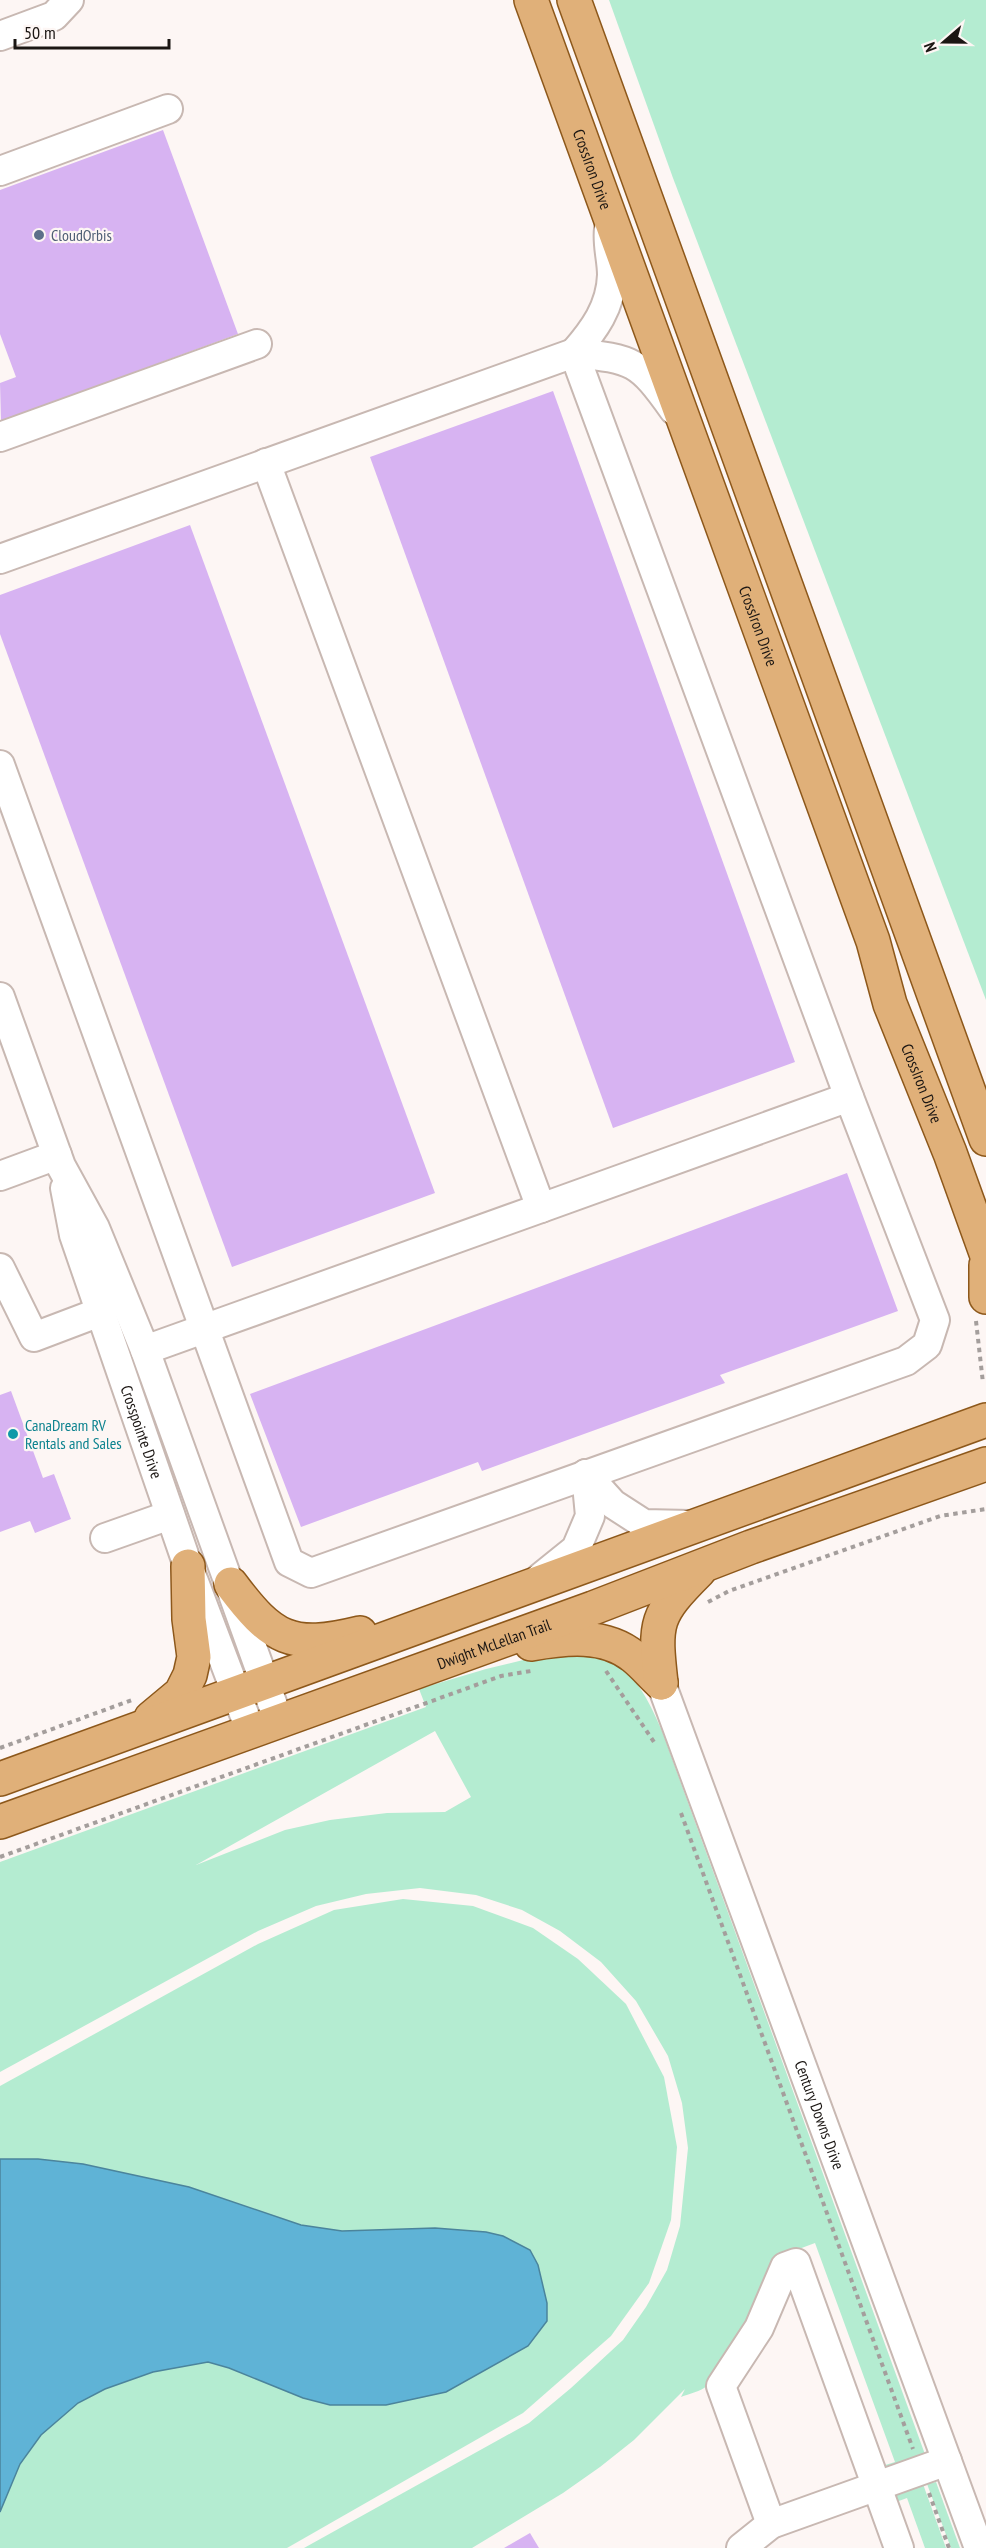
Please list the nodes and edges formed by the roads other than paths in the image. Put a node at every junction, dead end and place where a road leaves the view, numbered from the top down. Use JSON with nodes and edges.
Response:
{"nodes":[{"id":1,"x":69,"y":0,"type":"edge"},
{"id":2,"x":531,"y":0,"type":"edge"},
{"id":3,"x":574,"y":0,"type":"edge"},
{"id":4,"x":0,"y":36,"type":"edge"},
{"id":5,"x":168,"y":109,"type":"dead end"},
{"id":6,"x":0,"y":171,"type":"edge"},
{"id":7,"x":611,"y":218,"type":"junction"},
{"id":8,"x":257,"y":344,"type":"dead end"},
{"id":9,"x":574,"y":353,"type":"junction"},
{"id":10,"x":688,"y":429,"type":"junction"},
{"id":11,"x":0,"y":437,"type":"edge"},
{"id":12,"x":266,"y":463,"type":"junction"},
{"id":13,"x":0,"y":559,"type":"edge"},
{"id":14,"x":0,"y":765,"type":"edge"},
{"id":15,"x":0,"y":997,"type":"edge"},
{"id":16,"x":849,"y":1097,"type":"junction"},
{"id":17,"x":986,"y":1140,"type":"edge"},
{"id":18,"x":59,"y":1160,"type":"junction"},
{"id":19,"x":0,"y":1176,"type":"edge"},
{"id":20,"x":541,"y":1208,"type":"junction"},
{"id":21,"x":986,"y":1252,"type":"edge"},
{"id":22,"x":986,"y":1266,"type":"edge"},
{"id":23,"x":0,"y":1268,"type":"edge"},
{"id":24,"x":986,"y":1297,"type":"edge"},
{"id":25,"x":100,"y":1312,"type":"junction"},
{"id":26,"x":206,"y":1328,"type":"junction"},
{"id":27,"x":145,"y":1350,"type":"junction"},
{"id":28,"x":986,"y":1404,"type":"edge"},
{"id":29,"x":986,"y":1420,"type":"edge"},
{"id":30,"x":937,"y":1439,"type":"junction"},
{"id":31,"x":986,"y":1464,"type":"edge"},
{"id":32,"x":586,"y":1474,"type":"junction"},
{"id":33,"x":986,"y":1482,"type":"edge"},
{"id":34,"x":904,"y":1493,"type":"junction"},
{"id":35,"x":170,"y":1515,"type":"junction"},
{"id":36,"x":698,"y":1525,"type":"junction"},
{"id":37,"x":105,"y":1538,"type":"dead end"},
{"id":38,"x":188,"y":1566,"type":"junction"},
{"id":39,"x":703,"y":1566,"type":"junction"},
{"id":40,"x":231,"y":1584,"type":"junction"},
{"id":41,"x":530,"y":1587,"type":"junction"},
{"id":42,"x":436,"y":1622,"type":"junction"},
{"id":43,"x":455,"y":1658,"type":"junction"},
{"id":44,"x":661,"y":1683,"type":"junction"},
{"id":45,"x":251,"y":1688,"type":"junction"},
{"id":46,"x":265,"y":1727,"type":"junction"},
{"id":47,"x":129,"y":1733,"type":"junction"},
{"id":48,"x":0,"y":1779,"type":"edge"},
{"id":49,"x":0,"y":1822,"type":"edge"},
{"id":50,"x":947,"y":2461,"type":"junction"},
{"id":51,"x":877,"y":2486,"type":"junction"},
{"id":52,"x":771,"y":2524,"type":"junction"},
{"id":53,"x":741,"y":2548,"type":"edge"},
{"id":54,"x":899,"y":2548,"type":"edge"},
{"id":55,"x":979,"y":2548,"type":"edge"}],
"edges":[{"from":1,"to":4,"type":"street"},
{"from":2,"to":7,"type":"main road","name":"CrossIron Drive"},
{"from":3,"to":17,"type":"main road"},
{"from":5,"to":6,"type":"street"},
{"from":7,"to":9,"type":"street"},
{"from":7,"to":10,"type":"main road","name":"CrossIron Drive"},
{"from":8,"to":11,"type":"street"},
{"from":9,"to":10,"type":"street"},
{"from":9,"to":12,"type":"street"},
{"from":9,"to":16,"type":"street"},
{"from":10,"to":21,"type":"main road","name":"CrossIron Drive"},
{"from":12,"to":13,"type":"street"},
{"from":12,"to":20,"type":"street"},
{"from":14,"to":26,"type":"street"},
{"from":15,"to":18,"type":"street","name":"Crosspointe Drive"},
{"from":16,"to":20,"type":"street"},
{"from":16,"to":32,"type":"street"},
{"from":18,"to":19,"type":"street"},
{"from":18,"to":25,"type":"street","name":"Crosspointe Drive"},
{"from":18,"to":27,"type":"street","name":"Crosspointe Drive"},
{"from":20,"to":26,"type":"street"},
{"from":22,"to":24,"type":"main road"},
{"from":23,"to":25,"type":"street"},
{"from":25,"to":35,"type":"street","name":"Crosspointe Drive"},
{"from":26,"to":27,"type":"street"},
{"from":26,"to":32,"type":"street"},
{"from":27,"to":40,"type":"street","name":"Crosspointe Drive"},
{"from":28,"to":30,"type":"main road"},
{"from":29,"to":30,"type":"main road"},
{"from":30,"to":36,"type":"main road"},
{"from":31,"to":34,"type":"main road","name":"Dwight McLellan Trail"},
{"from":32,"to":36,"type":"street"},
{"from":32,"to":41,"type":"street"},
{"from":33,"to":34,"type":"main road"},
{"from":34,"to":39,"type":"main road","name":"Dwight McLellan Trail"},
{"from":35,"to":37,"type":"street"},
{"from":35,"to":38,"type":"street","name":"Crosspointe Drive"},
{"from":36,"to":41,"type":"main road"},
{"from":38,"to":45,"type":"street","name":"Crosspointe Drive"},
{"from":38,"to":47,"type":"main road"},
{"from":39,"to":43,"type":"main road","name":"Dwight McLellan Trail"},
{"from":39,"to":44,"type":"main road"},
{"from":40,"to":42,"type":"main road"},
{"from":40,"to":45,"type":"street","name":"Crosspointe Drive"},
{"from":41,"to":42,"type":"main road"},
{"from":42,"to":45,"type":"main road"},
{"from":43,"to":44,"type":"main road"},
{"from":43,"to":46,"type":"main road","name":"Dwight McLellan Trail"},
{"from":44,"to":50,"type":"street","name":"Century Downs Drive"},
{"from":45,"to":46,"type":"street"},
{"from":45,"to":47,"type":"main road"},
{"from":46,"to":49,"type":"main road","name":"Dwight McLellan Trail"},
{"from":47,"to":48,"type":"main road"},
{"from":50,"to":51,"type":"street"},
{"from":50,"to":55,"type":"street","name":"Century Downs Drive"},
{"from":51,"to":52,"type":"street"},
{"from":51,"to":52,"type":"street"},
{"from":51,"to":54,"type":"street"},
{"from":52,"to":53,"type":"street"}]}
